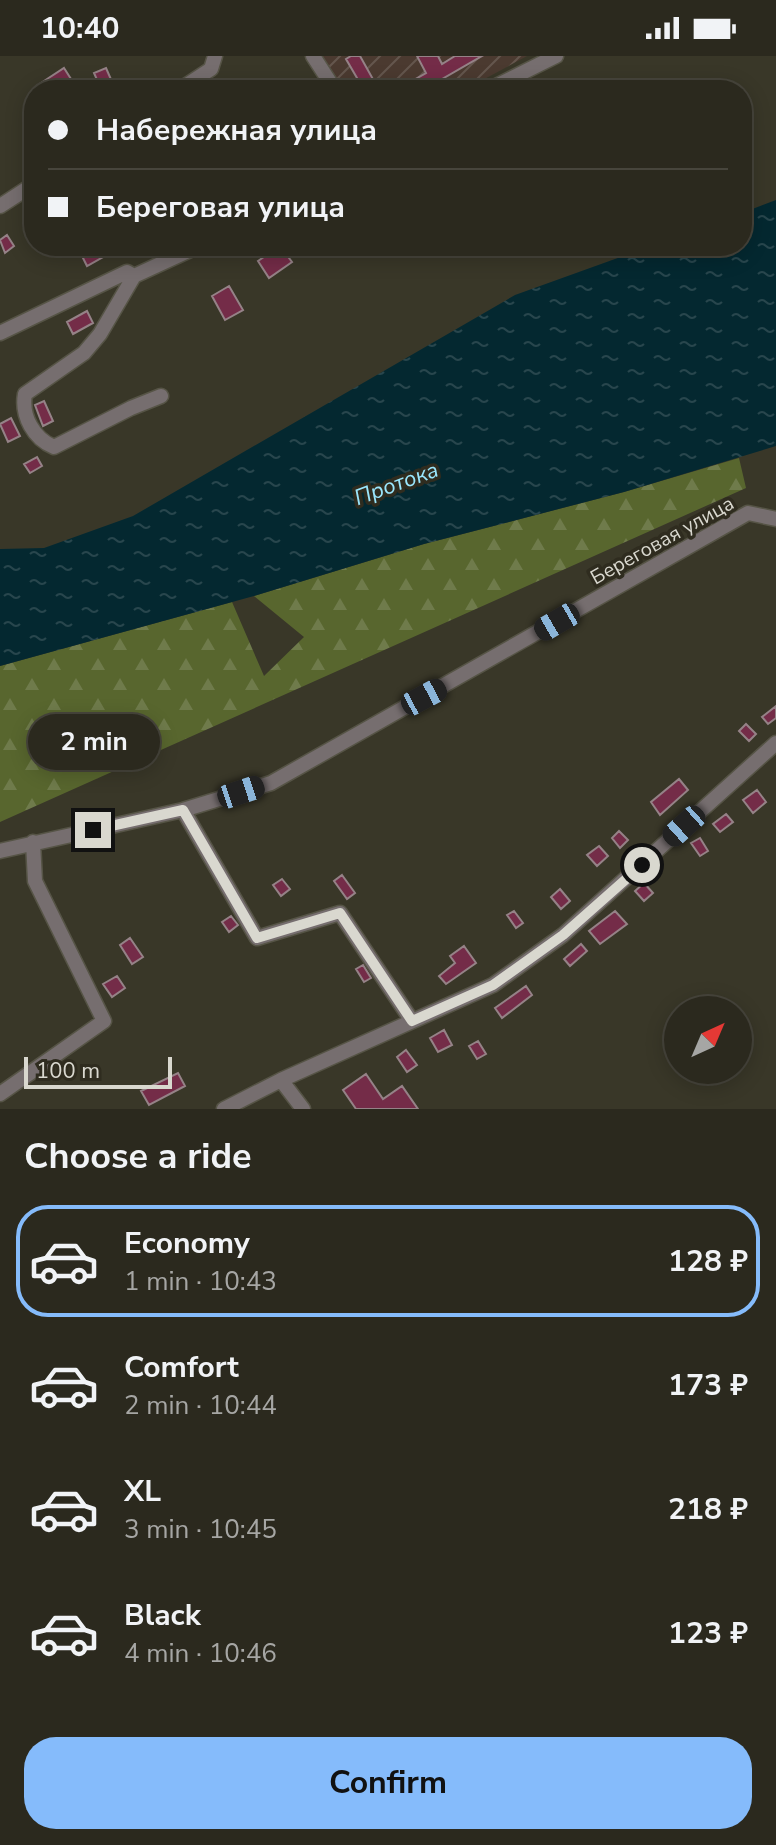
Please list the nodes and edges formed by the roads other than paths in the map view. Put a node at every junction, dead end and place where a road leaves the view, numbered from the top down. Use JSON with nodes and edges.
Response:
{"nodes":[{"id":1,"x":215,"y":56,"type":"edge"},
{"id":2,"x":313,"y":56,"type":"edge"},
{"id":3,"x":556,"y":56,"type":"edge"},
{"id":4,"x":194,"y":80,"type":"edge"},
{"id":5,"x":329,"y":80,"type":"edge"},
{"id":6,"x":508,"y":80,"type":"edge"},
{"id":7,"x":24,"y":190,"type":"edge"},
{"id":8,"x":0,"y":206,"type":"edge"},
{"id":9,"x":177,"y":256,"type":"edge"},
{"id":10,"x":134,"y":276,"type":"junction"},
{"id":11,"x":0,"y":333,"type":"edge"},
{"id":12,"x":161,"y":396,"type":"dead end"},
{"id":13,"x":776,"y":519,"type":"edge"},
{"id":14,"x":776,"y":743,"type":"edge"},
{"id":15,"x":183,"y":810,"type":"junction"},
{"id":16,"x":33,"y":842,"type":"junction"},
{"id":17,"x":0,"y":851,"type":"edge"},
{"id":18,"x":412,"y":1021,"type":"junction"},
{"id":19,"x":281,"y":1080,"type":"junction"},
{"id":20,"x":0,"y":1094,"type":"edge"},
{"id":21,"x":224,"y":1109,"type":"edge"},
{"id":22,"x":303,"y":1109,"type":"edge"}],
"edges":[{"from":1,"to":4,"type":"street"},
{"from":2,"to":5,"type":"street"},
{"from":3,"to":6,"type":"street"},
{"from":7,"to":8,"type":"street"},
{"from":9,"to":10,"type":"street"},
{"from":10,"to":11,"type":"street"},
{"from":10,"to":12,"type":"street"},
{"from":13,"to":15,"type":"street","name":"Береговая улица"},
{"from":14,"to":18,"type":"street"},
{"from":15,"to":16,"type":"street","name":"Береговая улица"},
{"from":15,"to":18,"type":"street"},
{"from":16,"to":17,"type":"street","name":"Береговая улица"},
{"from":16,"to":20,"type":"street"},
{"from":18,"to":19,"type":"street"},
{"from":19,"to":21,"type":"street"},
{"from":19,"to":22,"type":"street"}]}
